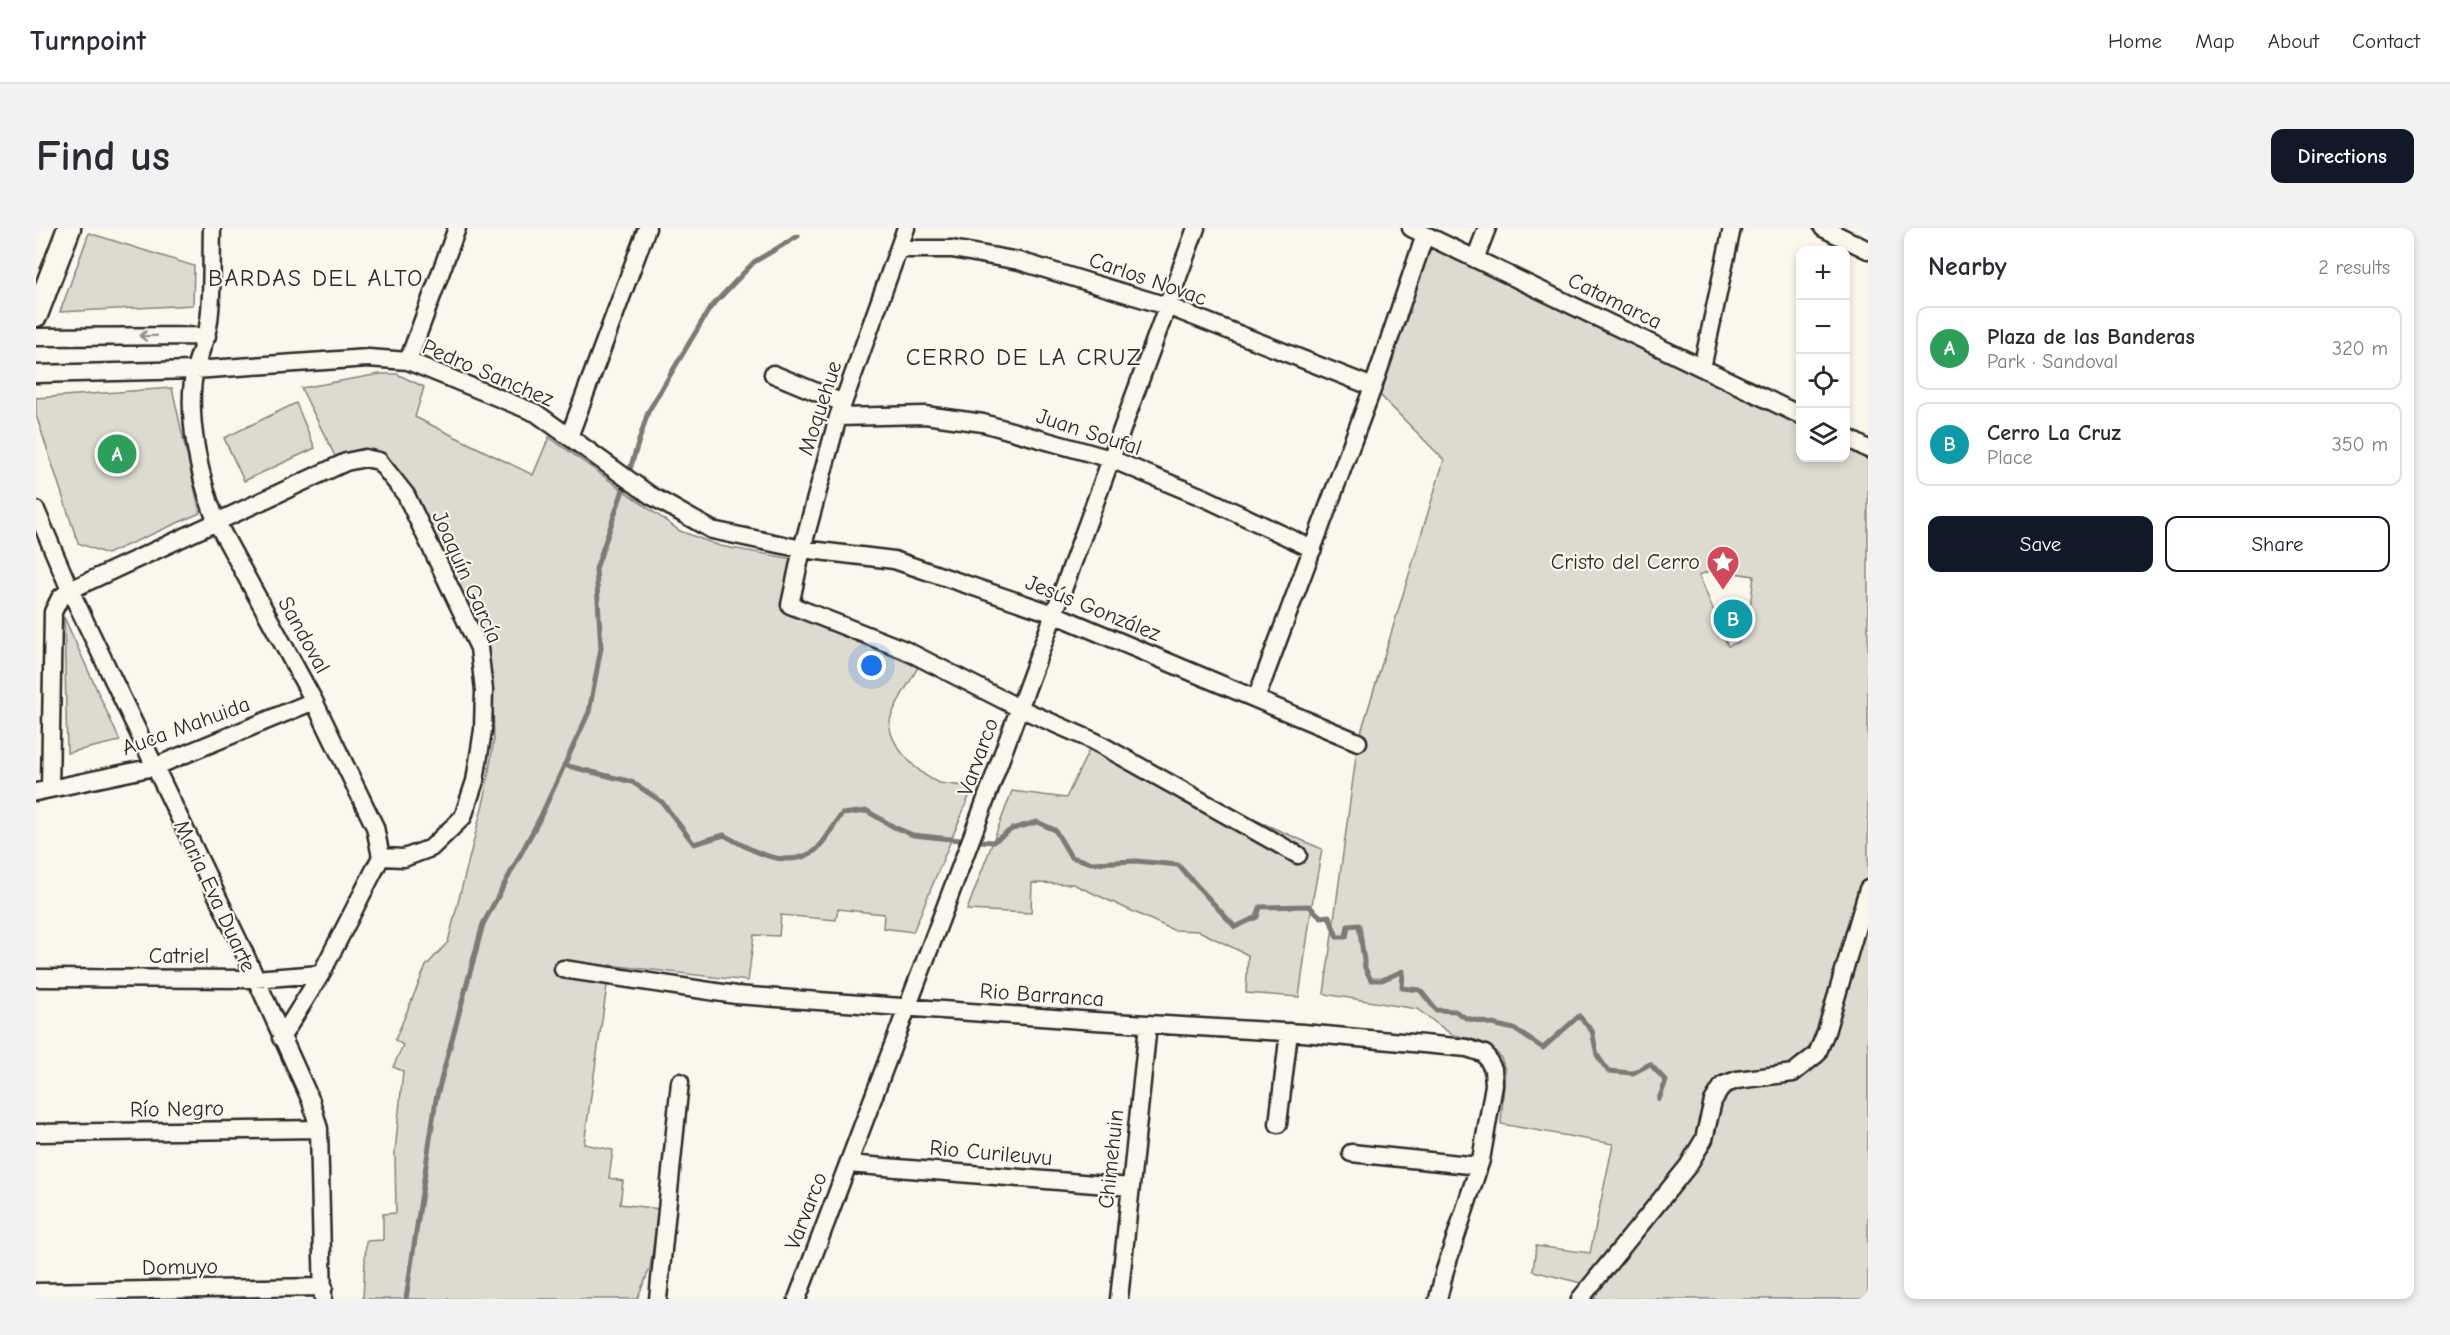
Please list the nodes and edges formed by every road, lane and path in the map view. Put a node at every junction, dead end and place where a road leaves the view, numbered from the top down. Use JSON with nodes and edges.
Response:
{"nodes":[{"id":1,"x":69,"y":228,"type":"edge"},
{"id":2,"x":212,"y":228,"type":"edge"},
{"id":3,"x":457,"y":228,"type":"edge"},
{"id":4,"x":647,"y":228,"type":"edge"},
{"id":5,"x":906,"y":228,"type":"edge"},
{"id":6,"x":1196,"y":228,"type":"edge"},
{"id":7,"x":1487,"y":228,"type":"edge"},
{"id":8,"x":1732,"y":228,"type":"edge"},
{"id":9,"x":1823,"y":228,"type":"edge"},
{"id":10,"x":1418,"y":231,"type":"edge"},
{"id":11,"x":900,"y":249,"type":"junction"},
{"id":12,"x":1868,"y":250,"type":"edge"},
{"id":13,"x":1475,"y":259,"type":"junction"},
{"id":14,"x":1167,"y":306,"type":"junction"},
{"id":15,"x":36,"y":315,"type":"edge"},
{"id":16,"x":207,"y":336,"type":"junction"},
{"id":17,"x":36,"y":337,"type":"edge"},
{"id":18,"x":408,"y":362,"type":"junction"},
{"id":19,"x":1702,"y":368,"type":"junction"},
{"id":20,"x":195,"y":370,"type":"junction"},
{"id":21,"x":36,"y":374,"type":"edge"},
{"id":22,"x":772,"y":374,"type":"dead end"},
{"id":23,"x":1372,"y":387,"type":"junction"},
{"id":24,"x":841,"y":410,"type":"junction"},
{"id":25,"x":1796,"y":413,"type":"edge"},
{"id":26,"x":569,"y":437,"type":"junction"},
{"id":27,"x":1850,"y":439,"type":"edge"},
{"id":28,"x":1868,"y":448,"type":"edge"},
{"id":29,"x":1111,"y":459,"type":"junction"},
{"id":30,"x":36,"y":510,"type":"edge"},
{"id":31,"x":217,"y":523,"type":"junction"},
{"id":32,"x":802,"y":549,"type":"junction"},
{"id":33,"x":1313,"y":549,"type":"junction"},
{"id":34,"x":70,"y":590,"type":"junction"},
{"id":35,"x":1054,"y":614,"type":"junction"},
{"id":36,"x":1256,"y":699,"type":"junction"},
{"id":37,"x":314,"y":701,"type":"junction"},
{"id":38,"x":1019,"y":708,"type":"junction"},
{"id":39,"x":1358,"y":742,"type":"dead end"},
{"id":40,"x":154,"y":767,"type":"junction"},
{"id":41,"x":43,"y":791,"type":"edge"},
{"id":42,"x":1298,"y":855,"type":"dead end"},
{"id":43,"x":381,"y":857,"type":"junction"},
{"id":44,"x":1868,"y":889,"type":"edge"},
{"id":45,"x":563,"y":969,"type":"dead end"},
{"id":46,"x":321,"y":974,"type":"junction"},
{"id":47,"x":36,"y":978,"type":"edge"},
{"id":48,"x":254,"y":979,"type":"junction"},
{"id":49,"x":907,"y":1008,"type":"junction"},
{"id":50,"x":1148,"y":1025,"type":"junction"},
{"id":51,"x":1289,"y":1032,"type":"junction"},
{"id":52,"x":281,"y":1038,"type":"junction"},
{"id":53,"x":680,"y":1082,"type":"dead end"},
{"id":54,"x":1278,"y":1124,"type":"dead end"},
{"id":55,"x":319,"y":1130,"type":"junction"},
{"id":56,"x":36,"y":1133,"type":"edge"},
{"id":57,"x":1350,"y":1154,"type":"dead end"},
{"id":58,"x":848,"y":1164,"type":"junction"},
{"id":59,"x":1479,"y":1166,"type":"junction"},
{"id":60,"x":1131,"y":1186,"type":"junction"},
{"id":61,"x":36,"y":1292,"type":"edge"},
{"id":62,"x":323,"y":1293,"type":"edge"},
{"id":63,"x":658,"y":1299,"type":"edge"},
{"id":64,"x":797,"y":1299,"type":"edge"},
{"id":65,"x":1119,"y":1299,"type":"edge"},
{"id":66,"x":1438,"y":1299,"type":"edge"},
{"id":67,"x":1580,"y":1299,"type":"edge"}],
"edges":[{"from":1,"to":15,"type":"main road"},
{"from":2,"to":16,"type":"street","name":"Sandoval"},
{"from":3,"to":18,"type":"street"},
{"from":4,"to":26,"type":"street"},
{"from":5,"to":11,"type":"street","name":"Moquehue"},
{"from":6,"to":14,"type":"street","name":"Varvarco"},
{"from":7,"to":13,"type":"street"},
{"from":8,"to":19,"type":"street"},
{"from":9,"to":12,"type":"street"},
{"from":10,"to":13,"type":"street","name":"Catamarca"},
{"from":10,"to":23,"type":"street"},
{"from":11,"to":14,"type":"street","name":"Carlos Novac"},
{"from":11,"to":24,"type":"street","name":"Moquehue"},
{"from":13,"to":19,"type":"street","name":"Catamarca"},
{"from":14,"to":23,"type":"street","name":"Carlos Novac"},
{"from":14,"to":29,"type":"street","name":"Varvarco"},
{"from":16,"to":17,"type":"street","one_way":true},
{"from":16,"to":20,"type":"street","name":"Sandoval"},
{"from":18,"to":20,"type":"street","name":"Pedro Sanchez"},
{"from":18,"to":26,"type":"street","name":"Pedro Sanchez"},
{"from":19,"to":25,"type":"street","name":"Catamarca"},
{"from":20,"to":21,"type":"street","name":"Pedro Sanchez"},
{"from":20,"to":31,"type":"street","name":"Sandoval"},
{"from":22,"to":24,"type":"street"},
{"from":23,"to":33,"type":"street"},
{"from":24,"to":29,"type":"street","name":"Juan Soufal"},
{"from":24,"to":32,"type":"street","name":"Moquehue"},
{"from":26,"to":32,"type":"street","name":"Pedro Sanchez"},
{"from":27,"to":28,"type":"street"},
{"from":29,"to":33,"type":"street","name":"Juan Soufal"},
{"from":29,"to":35,"type":"street","name":"Varvarco"},
{"from":30,"to":34,"type":"street","name":"Maria Eva Duarte"},
{"from":31,"to":34,"type":"street"},
{"from":31,"to":37,"type":"street","name":"Sandoval"},
{"from":31,"to":43,"type":"street","name":"Joaquín García"},
{"from":32,"to":35,"type":"street","name":"Jesús González"},
{"from":32,"to":38,"type":"street","name":"Moquehue"},
{"from":33,"to":36,"type":"street"},
{"from":34,"to":40,"type":"street","name":"Maria Eva Duarte"},
{"from":34,"to":41,"type":"street"},
{"from":35,"to":36,"type":"street","name":"Jesús González"},
{"from":35,"to":38,"type":"street","name":"Varvarco"},
{"from":36,"to":39,"type":"street","name":"Jesús González"},
{"from":37,"to":40,"type":"street","name":"Auca Mahuida"},
{"from":37,"to":43,"type":"street","name":"Sandoval"},
{"from":38,"to":42,"type":"street"},
{"from":38,"to":49,"type":"street","name":"Varvarco"},
{"from":40,"to":41,"type":"street","name":"Auca Mahuida"},
{"from":40,"to":48,"type":"street","name":"Maria Eva Duarte"},
{"from":43,"to":46,"type":"street"},
{"from":44,"to":67,"type":"street"},
{"from":45,"to":49,"type":"street","name":"Rio Barranca"},
{"from":46,"to":48,"type":"street","name":"Catriel"},
{"from":46,"to":52,"type":"street"},
{"from":47,"to":48,"type":"street","name":"Catriel"},
{"from":48,"to":52,"type":"street","name":"Maria Eva Duarte"},
{"from":49,"to":50,"type":"street","name":"Rio Barranca"},
{"from":49,"to":58,"type":"street","name":"Varvarco"},
{"from":50,"to":51,"type":"street","name":"Rio Barranca"},
{"from":50,"to":60,"type":"street","name":"Chimehuin"},
{"from":51,"to":54,"type":"street"},
{"from":51,"to":59,"type":"street","name":"Rio Barranca"},
{"from":52,"to":55,"type":"street","name":"Maria Eva Duarte"},
{"from":53,"to":63,"type":"street"},
{"from":55,"to":56,"type":"street","name":"Río Negro"},
{"from":55,"to":62,"type":"street","name":"Maria Eva Duarte"},
{"from":57,"to":59,"type":"street"},
{"from":58,"to":60,"type":"street","name":"Rio Curileuvu"},
{"from":58,"to":64,"type":"street","name":"Varvarco"},
{"from":59,"to":66,"type":"street"},
{"from":60,"to":65,"type":"street","name":"Chimehuin"},
{"from":61,"to":62,"type":"street","name":"Domuyo"}]}
